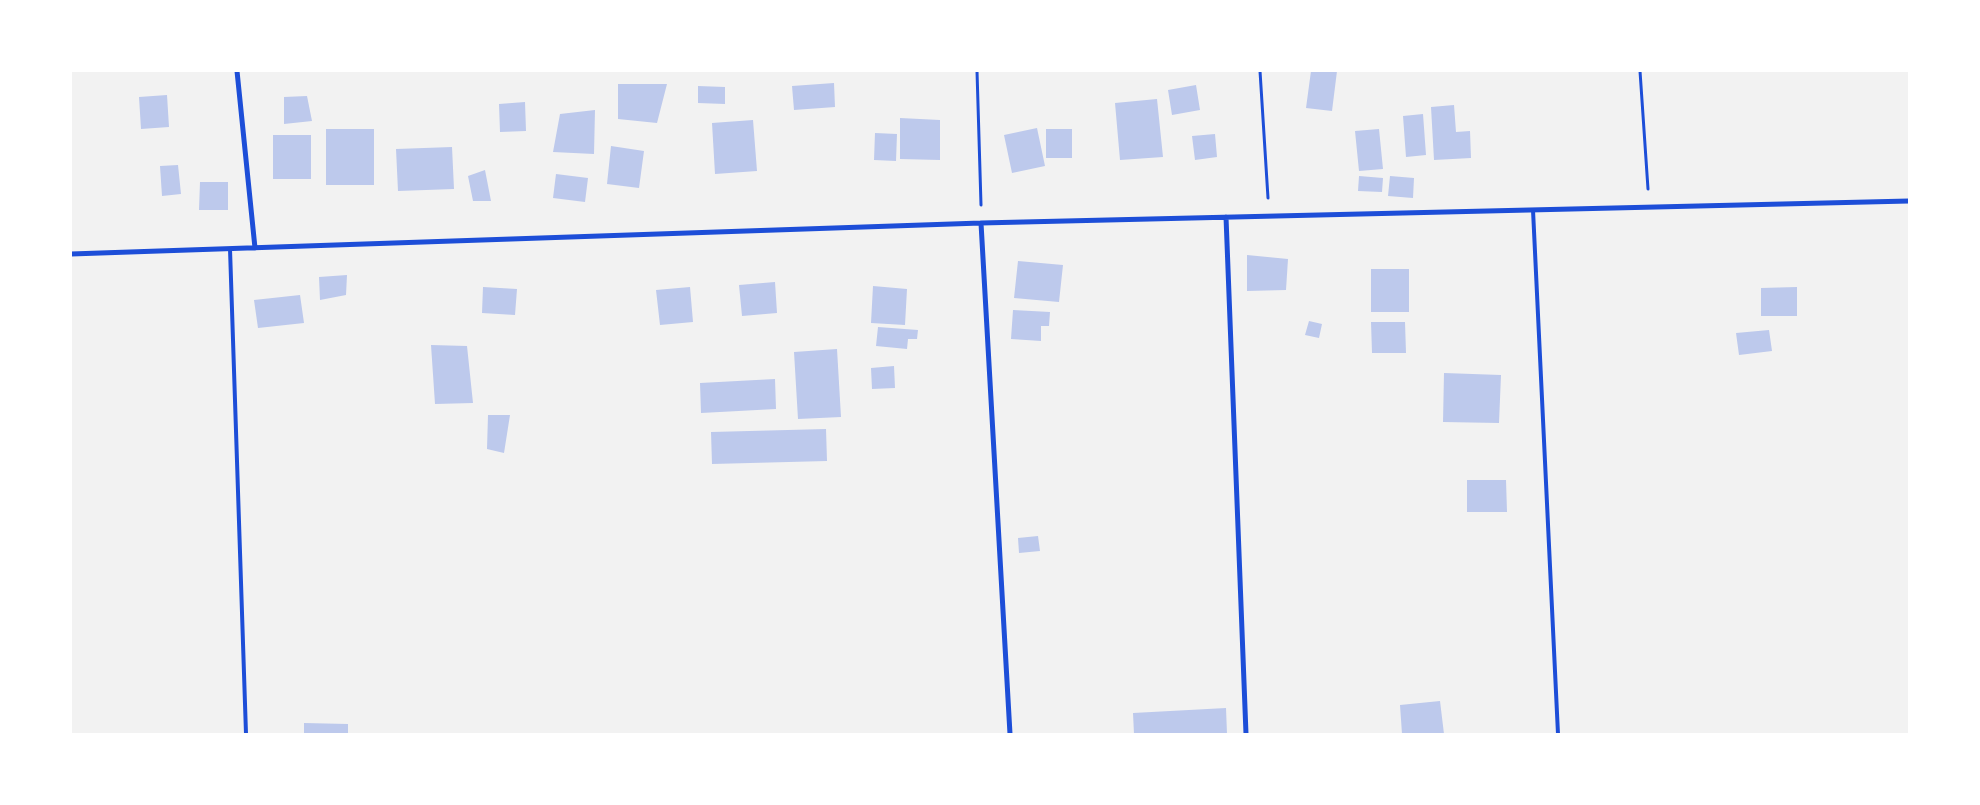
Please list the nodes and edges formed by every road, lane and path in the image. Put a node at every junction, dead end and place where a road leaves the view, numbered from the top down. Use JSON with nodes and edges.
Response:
{"nodes":[{"id":1,"x":237,"y":71,"type":"edge"},
{"id":2,"x":977,"y":71,"type":"edge"},
{"id":3,"x":1260,"y":71,"type":"edge"},
{"id":4,"x":1640,"y":71,"type":"edge"},
{"id":5,"x":1909,"y":201,"type":"edge"},
{"id":6,"x":1649,"y":207,"type":"junction"},
{"id":7,"x":1534,"y":210,"type":"junction"},
{"id":8,"x":1269,"y":216,"type":"junction"},
{"id":9,"x":1226,"y":217,"type":"junction"},
{"id":10,"x":981,"y":223,"type":"junction"},
{"id":11,"x":255,"y":248,"type":"junction"},
{"id":12,"x":230,"y":249,"type":"junction"},
{"id":13,"x":71,"y":254,"type":"edge"},
{"id":14,"x":246,"y":734,"type":"edge"},
{"id":15,"x":1010,"y":734,"type":"edge"},
{"id":16,"x":1246,"y":734,"type":"edge"},
{"id":17,"x":1558,"y":734,"type":"edge"}],
"edges":[{"from":1,"to":11,"type":"street"},
{"from":2,"to":10,"type":"path"},
{"from":3,"to":8,"type":"path"},
{"from":4,"to":6,"type":"path"},
{"from":5,"to":6,"type":"street"},
{"from":6,"to":7,"type":"street"},
{"from":7,"to":8,"type":"street"},
{"from":7,"to":17,"type":"lane"},
{"from":8,"to":9,"type":"street"},
{"from":9,"to":10,"type":"street"},
{"from":9,"to":16,"type":"street"},
{"from":10,"to":11,"type":"street"},
{"from":10,"to":15,"type":"street"},
{"from":11,"to":12,"type":"street"},
{"from":12,"to":13,"type":"street"},
{"from":12,"to":14,"type":"lane"}]}
